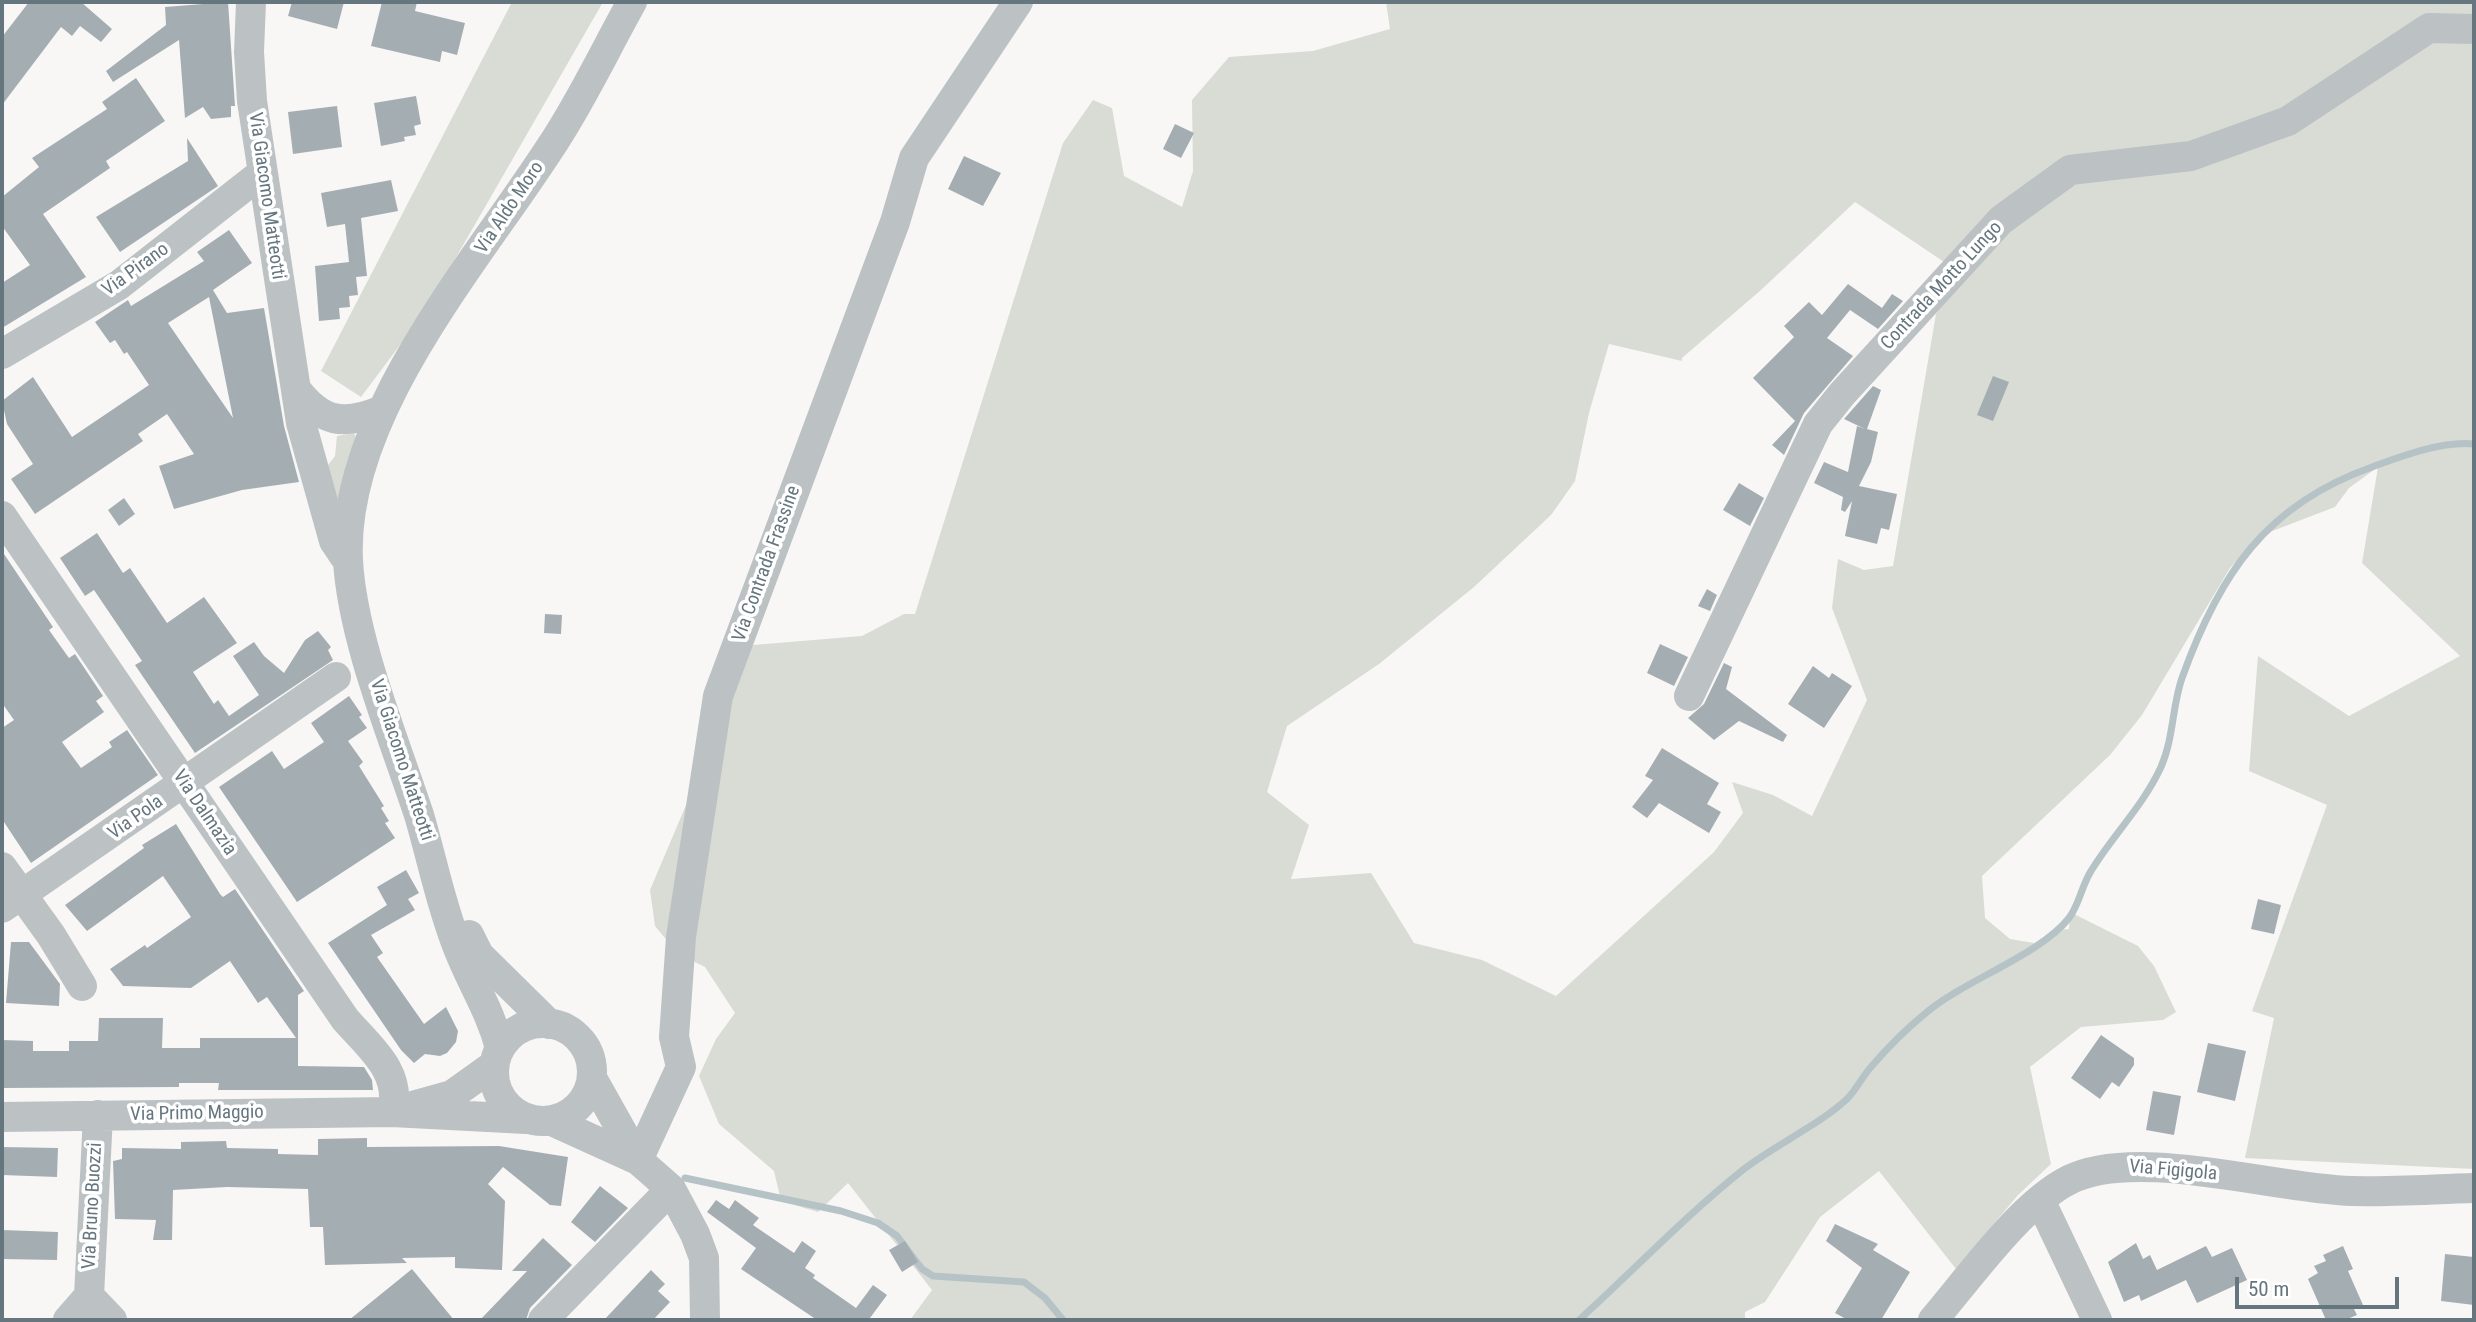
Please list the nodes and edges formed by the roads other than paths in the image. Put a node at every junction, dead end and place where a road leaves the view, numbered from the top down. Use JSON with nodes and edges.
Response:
{"nodes":[{"id":1,"x":251,"y":2,"type":"edge"},
{"id":2,"x":632,"y":2,"type":"edge"},
{"id":3,"x":1017,"y":2,"type":"edge"},
{"id":4,"x":2474,"y":29,"type":"edge"},
{"id":5,"x":262,"y":173,"type":"junction"},
{"id":6,"x":2,"y":354,"type":"edge"},
{"id":7,"x":296,"y":389,"type":"junction"},
{"id":8,"x":382,"y":410,"type":"junction"},
{"id":9,"x":2,"y":516,"type":"edge"},
{"id":10,"x":348,"y":562,"type":"junction"},
{"id":11,"x":336,"y":677,"type":"dead end"},
{"id":12,"x":1689,"y":696,"type":"dead end"},
{"id":13,"x":185,"y":785,"type":"junction"},
{"id":14,"x":2,"y":867,"type":"edge"},
{"id":15,"x":438,"y":876,"type":"junction"},
{"id":16,"x":13,"y":902,"type":"edge"},
{"id":17,"x":82,"y":986,"type":"dead end"},
{"id":18,"x":549,"y":1024,"type":"junction"},
{"id":19,"x":497,"y":1057,"type":"junction"},
{"id":20,"x":385,"y":1064,"type":"junction"},
{"id":21,"x":592,"y":1078,"type":"junction"},
{"id":22,"x":446,"y":1096,"type":"junction"},
{"id":23,"x":392,"y":1112,"type":"junction"},
{"id":24,"x":98,"y":1115,"type":"junction"},
{"id":25,"x":2,"y":1117,"type":"edge"},
{"id":26,"x":539,"y":1120,"type":"junction"},
{"id":27,"x":638,"y":1160,"type":"junction"},
{"id":28,"x":2474,"y":1188,"type":"edge"},
{"id":29,"x":671,"y":1189,"type":"junction"},
{"id":30,"x":2040,"y":1200,"type":"junction"},
{"id":31,"x":89,"y":1296,"type":"junction"},
{"id":32,"x":68,"y":1320,"type":"edge"},
{"id":33,"x":112,"y":1320,"type":"edge"},
{"id":34,"x":543,"y":1320,"type":"edge"},
{"id":35,"x":705,"y":1320,"type":"edge"},
{"id":36,"x":1933,"y":1320,"type":"edge"},
{"id":37,"x":2097,"y":1320,"type":"edge"}],
"edges":[{"from":1,"to":5,"type":"street","name":"Via Giacomo Matteotti"},
{"from":2,"to":8,"type":"street","name":"Via Aldo Moro"},
{"from":3,"to":27,"type":"street","name":"Via Contrada Frassine"},
{"from":4,"to":12,"type":"street","name":"Contrada Motto Lungo"},
{"from":5,"to":6,"type":"street","name":"Via Pirano"},
{"from":5,"to":7,"type":"street","name":"Via Giacomo Matteotti"},
{"from":7,"to":8,"type":"street"},
{"from":7,"to":10,"type":"street","name":"Via Giacomo Matteotti"},
{"from":8,"to":10,"type":"street","name":"Via Giacomo Matteotti"},
{"from":9,"to":13,"type":"street","name":"Via Dalmazia"},
{"from":10,"to":15,"type":"street","name":"Via Giacomo Matteotti"},
{"from":11,"to":13,"type":"street","name":"Via Pola"},
{"from":13,"to":16,"type":"street","name":"Via Pola"},
{"from":13,"to":20,"type":"street","name":"Via Dalmazia"},
{"from":14,"to":16,"type":"street"},
{"from":15,"to":18,"type":"street","name":"Via Giacomo Matteotti"},
{"from":15,"to":19,"type":"street","name":"Via Giacomo Matteotti"},
{"from":16,"to":17,"type":"street"},
{"from":18,"to":19,"type":"street"},
{"from":18,"to":21,"type":"street"},
{"from":19,"to":22,"type":"street","name":"Via Primo Maggio"},
{"from":19,"to":26,"type":"street"},
{"from":20,"to":22,"type":"street"},
{"from":20,"to":23,"type":"street","name":"Via Dalmazia"},
{"from":21,"to":26,"type":"street"},
{"from":21,"to":27,"type":"street"},
{"from":22,"to":23,"type":"street","name":"Via Primo Maggio"},
{"from":23,"to":24,"type":"street","name":"Via Primo Maggio"},
{"from":23,"to":26,"type":"street","name":"Via Primo Maggio"},
{"from":24,"to":25,"type":"street","name":"Via Primo Maggio"},
{"from":24,"to":31,"type":"street","name":"Via Bruno Buozzi"},
{"from":26,"to":27,"type":"street"},
{"from":27,"to":29,"type":"street"},
{"from":28,"to":30,"type":"street","name":"Via Figigola"},
{"from":29,"to":34,"type":"street"},
{"from":29,"to":35,"type":"street"},
{"from":30,"to":36,"type":"street","name":"Via Figigola"},
{"from":30,"to":37,"type":"street"},
{"from":31,"to":32,"type":"street","name":"Via Bruno Buozzi"},
{"from":31,"to":33,"type":"street","name":"Via Bruno Buozzi"}]}
